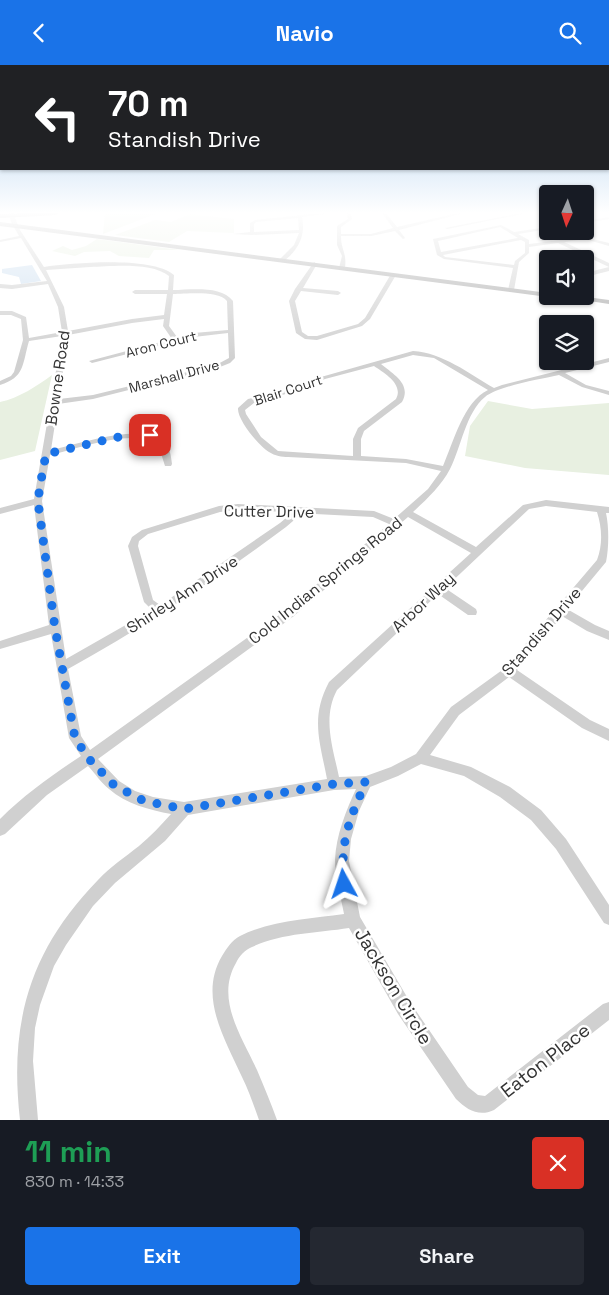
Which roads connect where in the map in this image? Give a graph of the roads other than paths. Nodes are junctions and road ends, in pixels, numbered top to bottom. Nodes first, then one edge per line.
1 (38, 262) edge
2 (300, 262) edge
3 (343, 262) edge
4 (476, 262) edge
5 (518, 262) edge
6 (314, 264) junction
7 (516, 267) junction
8 (342, 268) junction
9 (43, 269) junction
10 (609, 269) edge
11 (594, 273) edge
12 (393, 275) junction
13 (49, 282) junction
14 (0, 286) edge
15 (298, 289) junction
16 (511, 290) junction
17 (170, 291) junction
18 (134, 292) dead end
19 (338, 293) dead end
20 (539, 294) edge
21 (594, 301) edge
22 (609, 303) edge
23 (0, 313) edge
24 (168, 317) junction
25 (231, 331) junction
26 (66, 333) junction
27 (26, 339) junction
28 (176, 340) junction
29 (609, 360) edge
30 (92, 361) dead end
31 (375, 363) junction
32 (559, 372) junction
33 (0, 383) edge
34 (492, 390) junction
35 (609, 393) edge
36 (56, 401) junction
37 (46, 454) junction
38 (356, 458) junction
39 (168, 464) dead end
40 (446, 469) junction
41 (38, 501) junction
42 (293, 510) junction
43 (604, 510) edge
44 (0, 511) edge
45 (407, 513) junction
46 (395, 523) junction
47 (477, 552) junction
48 (438, 589) junction
49 (159, 610) junction
50 (561, 610) junction
51 (472, 612) dead end
52 (55, 628) junction
53 (609, 636) edge
54 (0, 645) edge
55 (62, 667) junction
56 (508, 671) junction
57 (609, 735) edge
58 (420, 758) junction
59 (89, 759) junction
60 (366, 782) junction
61 (334, 784) junction
62 (184, 809) junction
63 (0, 829) edge
64 (609, 918) edge
65 (353, 920) junction
66 (609, 1009) edge
67 (478, 1105) joint
68 (28, 1120) edge
69 (268, 1120) edge

1 - 9 street, Bowne Road
2 - 6 main road
3 - 8 street
4 - 7 street
5 - 7 street
6 - 8 main road
6 - 15 street
7 - 16 street
8 - 12 main road
9 - 13 street, Bowne Road
9 - 17 street
10 - 11 street
12 - 15 street
12 - 16 main road
13 - 14 street
13 - 26 street, Bowne Road
15 - 19 street
16 - 20 main road
17 - 18 street
17 - 24 street
17 - 25 street, Marshall Drive
21 - 22 main road
23 - 27 street
24 - 26 street
24 - 28 street
25 - 28 street, Aron Court
25 - 36 street, Marshall Drive
26 - 27 street
26 - 36 street, Bowne Road
27 - 33 street
28 - 30 street, Aron Court
29 - 32 street, Cold Indian Springs Road
31 - 34 street, Blair Court
31 - 38 street
31 - 38 street, Blair Court
32 - 34 street, Cold Indian Springs Road
32 - 35 street
34 - 40 street, Cold Indian Springs Road
36 - 37 street, Bowne Road
37 - 39 street
37 - 41 street, Bowne Road
38 - 40 street, Blair Court
40 - 45 street, Cold Indian Springs Road
41 - 44 street
41 - 52 street, Bowne Road
42 - 46 street, Cutter Drive
42 - 49 street, Shirley Ann Drive
42 - 49 street, Cutter Drive
43 - 47 street, Arbor Way
43 - 50 street, Standish Drive
45 - 46 street, Cold Indian Springs Road
45 - 47 street
46 - 59 street, Cold Indian Springs Road
47 - 48 street, Arbor Way
48 - 51 street
48 - 61 street, Arbor Way
49 - 55 street, Shirley Ann Drive
50 - 53 street
50 - 56 street, Standish Drive
52 - 54 street
52 - 55 street, Bowne Road
55 - 59 street, Bowne Road
56 - 57 street
56 - 58 street, Standish Drive
58 - 60 street
58 - 64 street
59 - 62 street
59 - 63 street, Cold Indian Springs Road
60 - 61 street
60 - 65 street, Jackson Circle
61 - 62 street
62 - 68 street
65 - 67 street, Jackson Circle
65 - 69 street
66 - 67 street, Eaton Place

